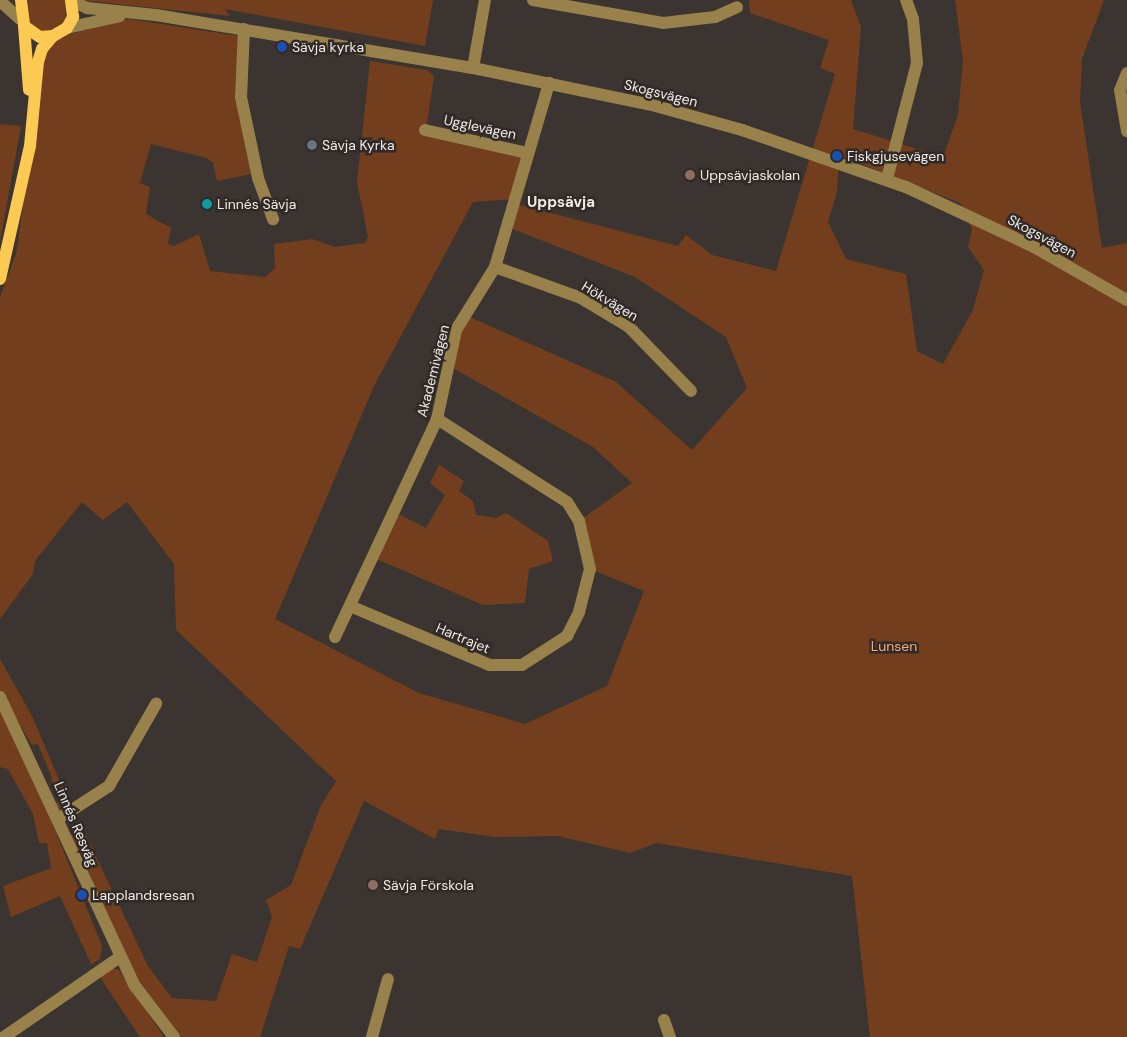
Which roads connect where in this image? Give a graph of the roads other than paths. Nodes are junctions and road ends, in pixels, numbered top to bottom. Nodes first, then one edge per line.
1 (21, 0) edge
2 (485, 0) edge
3 (533, 0) edge
4 (906, 0) edge
5 (71, 1) edge
6 (0, 2) edge
7 (737, 7) dead end
8 (156, 15) junction
9 (22, 22) junction
10 (67, 28) junction
11 (244, 29) junction
12 (54, 36) junction
13 (473, 68) junction
14 (1127, 73) edge
15 (549, 83) junction
16 (425, 130) dead end
17 (31, 131) junction
18 (1127, 131) edge
19 (528, 153) junction
20 (887, 179) junction
21 (273, 219) dead end
22 (494, 267) junction
23 (0, 279) edge
24 (1127, 300) edge
25 (691, 391) dead end
26 (437, 420) junction
27 (350, 606) junction
28 (335, 637) dead end
29 (0, 697) edge
30 (156, 704) dead end
31 (58, 819) junction
32 (120, 957) junction
33 (388, 979) dead end
34 (664, 1020) dead end
35 (4, 1037) edge
36 (174, 1037) edge
37 (372, 1037) edge
38 (670, 1037) edge

1 - 9 main road
2 - 13 street
3 - 7 street
4 - 20 street
5 - 8 street, Skogsvägen
5 - 10 main road
6 - 9 street
8 - 10 street, Skogsvägen
8 - 11 street, Skogsvägen
9 - 12 main road
9 - 17 main road
10 - 12 main road
11 - 13 street, Skogsvägen
11 - 21 street
12 - 17 main road
13 - 15 street, Skogsvägen
14 - 18 street
15 - 19 street, Akademivägen
15 - 20 street, Skogsvägen
16 - 19 street, Ugglevägen
17 - 23 main road
19 - 22 street, Akademivägen
20 - 24 street, Skogsvägen
22 - 25 street, Hökvägen
22 - 26 street, Akademivägen
26 - 27 street, Akademivägen
26 - 27 street, Hartrajet
27 - 28 street
29 - 31 street, Linnés Resväg
30 - 31 street
31 - 32 street, Linnés Resväg
32 - 35 street
32 - 36 street, Linnés Resväg
33 - 37 street
34 - 38 street

